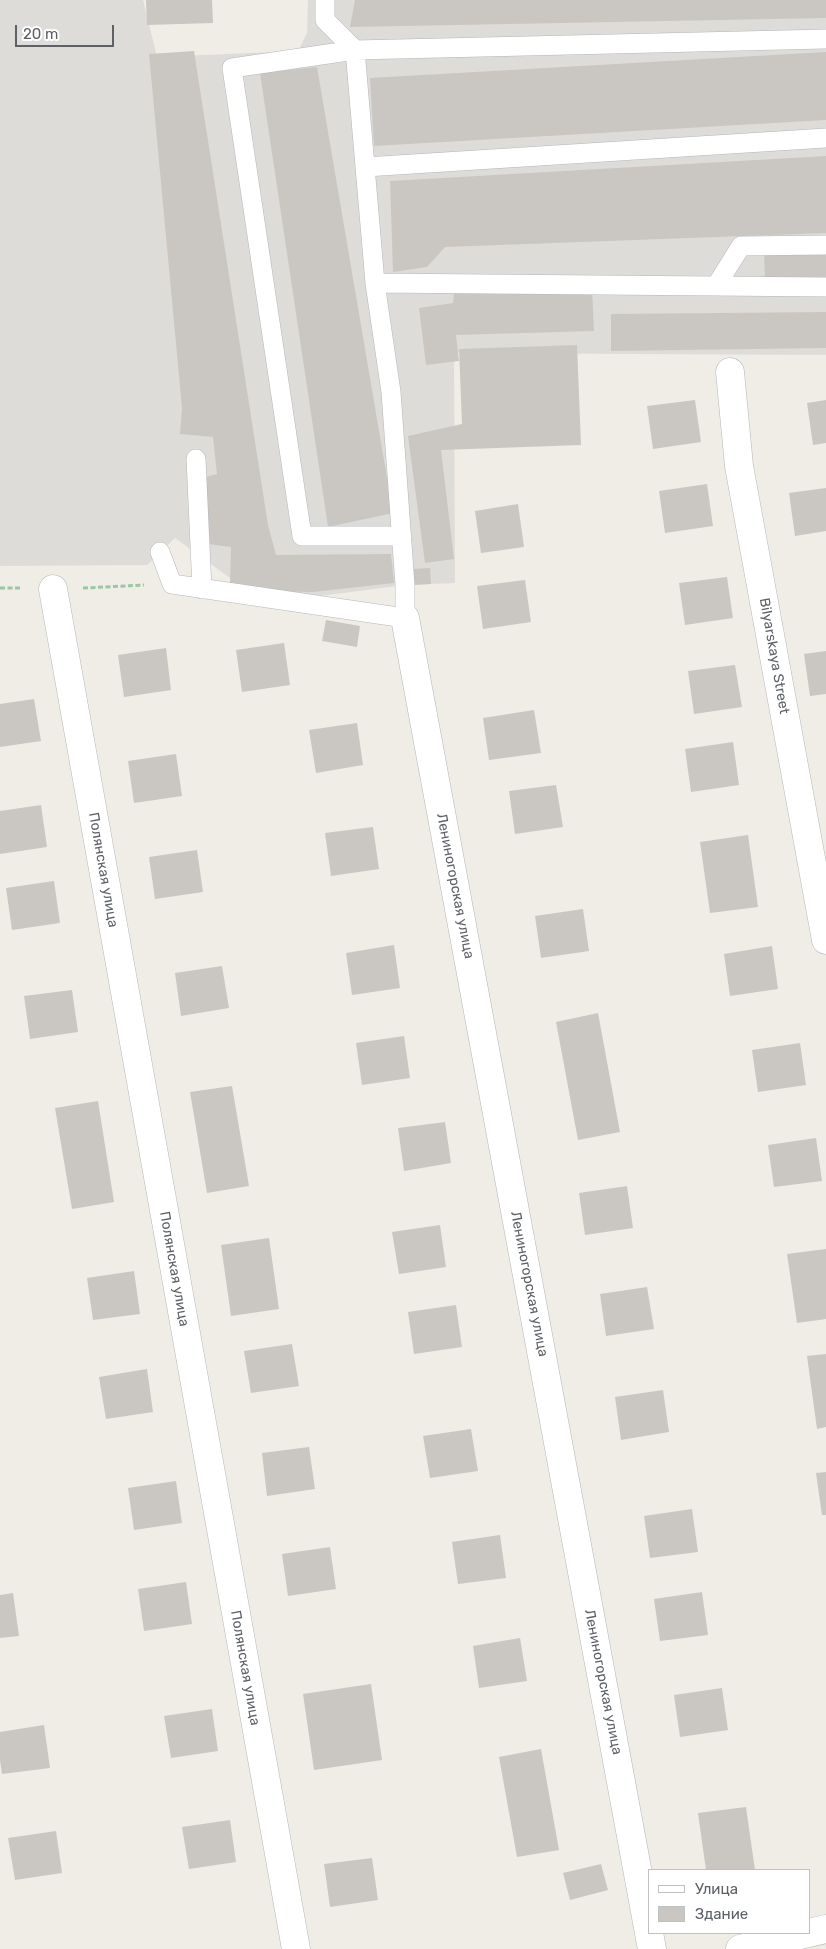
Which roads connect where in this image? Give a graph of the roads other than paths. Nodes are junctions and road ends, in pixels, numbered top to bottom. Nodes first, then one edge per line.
1 (325, 0) edge
2 (826, 39) edge
3 (355, 50) junction
4 (826, 138) edge
5 (365, 167) junction
6 (826, 245) edge
7 (375, 283) junction
8 (716, 286) junction
9 (826, 287) edge
10 (730, 372) dead end
11 (196, 459) dead end
12 (402, 536) junction
13 (160, 552) dead end
14 (53, 589) dead end
15 (202, 589) junction
16 (405, 618) junction
17 (826, 940) edge
18 (648, 1927) edge
19 (826, 1929) edge
20 (649, 1934) edge
21 (810, 1934) edge
22 (811, 1934) edge
23 (771, 1946) edge
24 (296, 1949) edge
25 (652, 1949) edge
26 (740, 1949) edge

1 - 3 lane
2 - 3 lane
3 - 5 lane
3 - 12 lane
4 - 5 lane
5 - 7 lane
6 - 8 lane
7 - 8 lane
7 - 12 lane
8 - 9 lane
10 - 17 street, Bilyarskaya Street
11 - 15 lane
12 - 16 lane
13 - 15 lane
14 - 24 street, Полянская улица
15 - 16 lane
16 - 18 street, Лениногорская улица
19 - 22 street
20 - 25 street, Лениногорская улица
21 - 23 street
23 - 26 street

